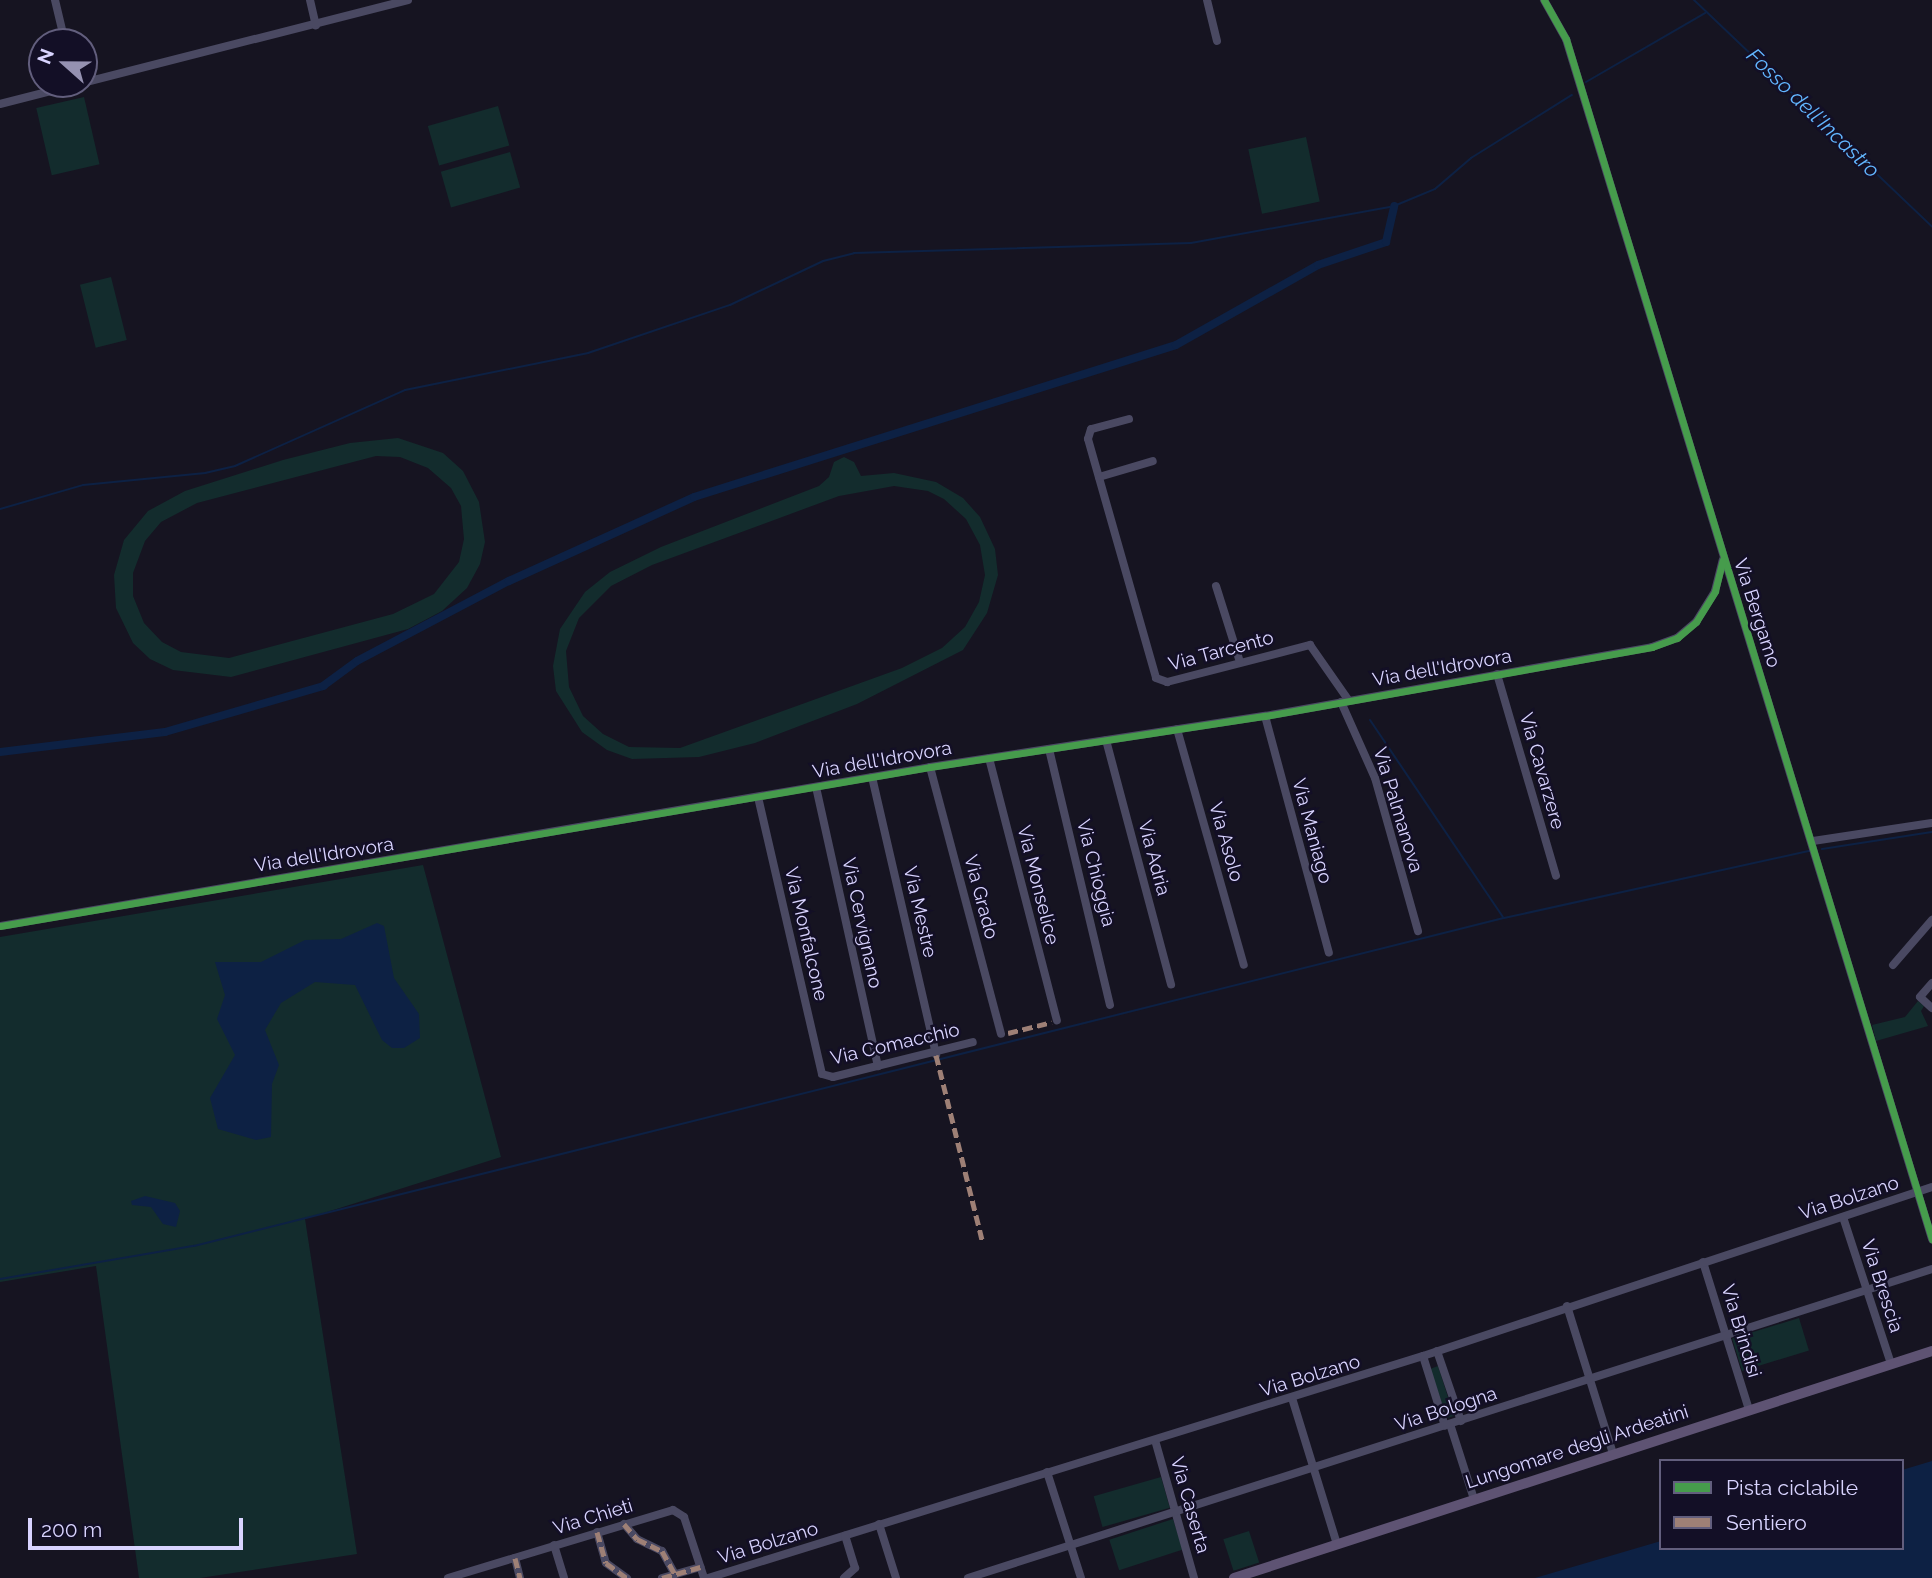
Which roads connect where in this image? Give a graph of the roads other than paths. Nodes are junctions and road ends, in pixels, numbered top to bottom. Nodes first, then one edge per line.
1 (55, 0) edge
2 (310, 0) edge
3 (408, 0) edge
4 (1207, 0) edge
5 (1544, 0) edge
6 (316, 24) junction
7 (62, 28) edge
8 (1217, 41) dead end
9 (98, 80) edge
10 (28, 97) edge
11 (0, 104) edge
12 (1129, 419) dead end
13 (1153, 461) dead end
14 (1098, 477) junction
15 (1724, 560) junction
16 (1216, 586) dead end
17 (1240, 662) junction
18 (1497, 674) junction
19 (1345, 701) junction
20 (1265, 716) junction
21 (1177, 729) junction
22 (1106, 740) junction
23 (1049, 749) junction
24 (989, 758) junction
25 (930, 767) junction
26 (872, 777) junction
27 (816, 787) junction
28 (758, 797) junction
29 (1932, 823) edge
30 (1813, 841) junction
31 (1556, 876) dead end
32 (1932, 920) edge
33 (0, 926) edge
34 (1418, 931) dead end
35 (1329, 953) dead end
36 (1244, 965) dead end
37 (1893, 965) dead end
38 (1932, 983) edge
39 (1171, 985) dead end
40 (1110, 1005) dead end
41 (1932, 1008) edge
42 (1057, 1020) dead end
43 (1001, 1034) dead end
44 (973, 1042) dead end
45 (936, 1053) junction
46 (878, 1066) junction
47 (825, 1076) joint
48 (1932, 1187) edge
49 (1918, 1192) junction
50 (1843, 1217) junction
51 (1932, 1239) edge
52 (1703, 1262) junction
53 (1932, 1269) edge
54 (1866, 1290) junction
55 (1567, 1306) junction
56 (1727, 1336) junction
57 (1932, 1351) edge
58 (1437, 1352) junction
59 (1423, 1356) junction
60 (1891, 1364) junction
61 (1590, 1380) junction
62 (1292, 1398) junction
63 (1749, 1410) junction
64 (1461, 1421) junction
65 (1447, 1425) junction
66 (1155, 1440) junction
67 (1613, 1454) junction
68 (1313, 1468) junction
69 (1047, 1472) junction
70 (1474, 1499) junction
71 (1176, 1514) junction
72 (624, 1524) junction
73 (879, 1524) junction
74 (597, 1532) junction
75 (845, 1535) junction
76 (1337, 1544) junction
77 (554, 1545) junction
78 (1071, 1547) junction
79 (515, 1558) junction
80 (700, 1567) junction
81 (675, 1574) junction
82 (448, 1578) edge
83 (520, 1578) edge
84 (564, 1578) edge
85 (627, 1578) edge
86 (662, 1578) edge
87 (706, 1578) edge
88 (844, 1578) edge
89 (895, 1578) edge
90 (968, 1578) edge
91 (1081, 1578) edge
92 (1194, 1578) edge
93 (1234, 1578) edge

1 - 7 street
2 - 6 street
3 - 6 street
4 - 8 street
5 - 15 street, Via Bergamo
6 - 9 street
10 - 11 street
12 - 14 street, Via Tarcento
13 - 14 street
14 - 17 street, Via Tarcento
15 - 18 street, Via dell'Idrovora
15 - 30 street, Via Bergamo
16 - 17 street
17 - 19 street, Via Tarcento
18 - 19 street, Via dell'Idrovora
18 - 31 street, Via Cavarzere
19 - 20 street, Via dell'Idrovora
19 - 34 street, Via Palmanova
20 - 21 street, Via dell'Idrovora
20 - 35 street, Via Maniago
21 - 22 street, Via dell'Idrovora
21 - 36 street, Via Asolo
22 - 23 street, Via dell'Idrovora
22 - 39 street, Via Adria
23 - 24 street, Via dell'Idrovora
23 - 40 street, Via Chioggia
24 - 25 street, Via dell'Idrovora
24 - 42 street, Via Monselice
25 - 26 street, Via dell'Idrovora
25 - 43 street, Via Grado
26 - 27 street, Via dell'Idrovora
26 - 45 street, Via Mestre
27 - 28 street, Via dell'Idrovora
27 - 46 street, Via Cervignano
28 - 33 street, Via dell'Idrovora
28 - 47 street, Via Monfalcone
29 - 30 street
30 - 49 street, Via Bergamo
32 - 37 street
38 - 41 street
44 - 45 street, Via Comacchio
45 - 46 street, Via Comacchio
46 - 47 street, Via Comacchio
48 - 49 street, Via Bolzano
49 - 50 street, Via Bolzano
49 - 51 street, Via Bergamo
50 - 52 street, Via Bolzano
50 - 54 street, Via Brescia
52 - 55 street, Via Bolzano
52 - 56 street, Via Brindisi
53 - 54 street, Via Bologna
54 - 56 street, Via Bologna
54 - 60 street, Via Brescia
55 - 58 street, Via Bolzano
55 - 61 street
56 - 61 street, Via Bologna
56 - 63 street, Via Brindisi
57 - 60 main road, Lungomare degli Ardeatini
58 - 59 street, Via Bolzano
58 - 64 street
59 - 62 street, Via Bolzano
59 - 65 street
60 - 63 main road, Lungomare degli Ardeatini
61 - 64 street, Via Bologna
61 - 67 street
62 - 66 street, Via Bolzano
62 - 68 street
63 - 67 main road, Lungomare degli Ardeatini
64 - 65 street, Via Bologna
65 - 68 street, Via Bologna
65 - 70 street
66 - 69 street, Via Bolzano
66 - 71 street, Via Caserta
67 - 70 main road, Lungomare degli Ardeatini
68 - 71 street, Via Bologna
68 - 76 street
69 - 73 street, Via Bolzano
69 - 78 street
70 - 76 main road, Lungomare degli Ardeatini
71 - 78 street, Via Bologna
71 - 92 street, Via Caserta
72 - 74 street, Via Chieti
72 - 80 street, Via Chieti
72 - 81 street
73 - 75 street, Via Bolzano
73 - 89 street
74 - 77 street, Via Chieti
74 - 85 street
75 - 87 street, Via Bolzano
75 - 88 street
76 - 93 main road, Lungomare degli Ardeatini
77 - 79 street, Via Chieti
77 - 84 street
78 - 90 street, Via Bologna
78 - 91 street
79 - 82 street, Via Chieti
79 - 83 street
80 - 81 street
80 - 87 street, Via Chieti
81 - 86 street

